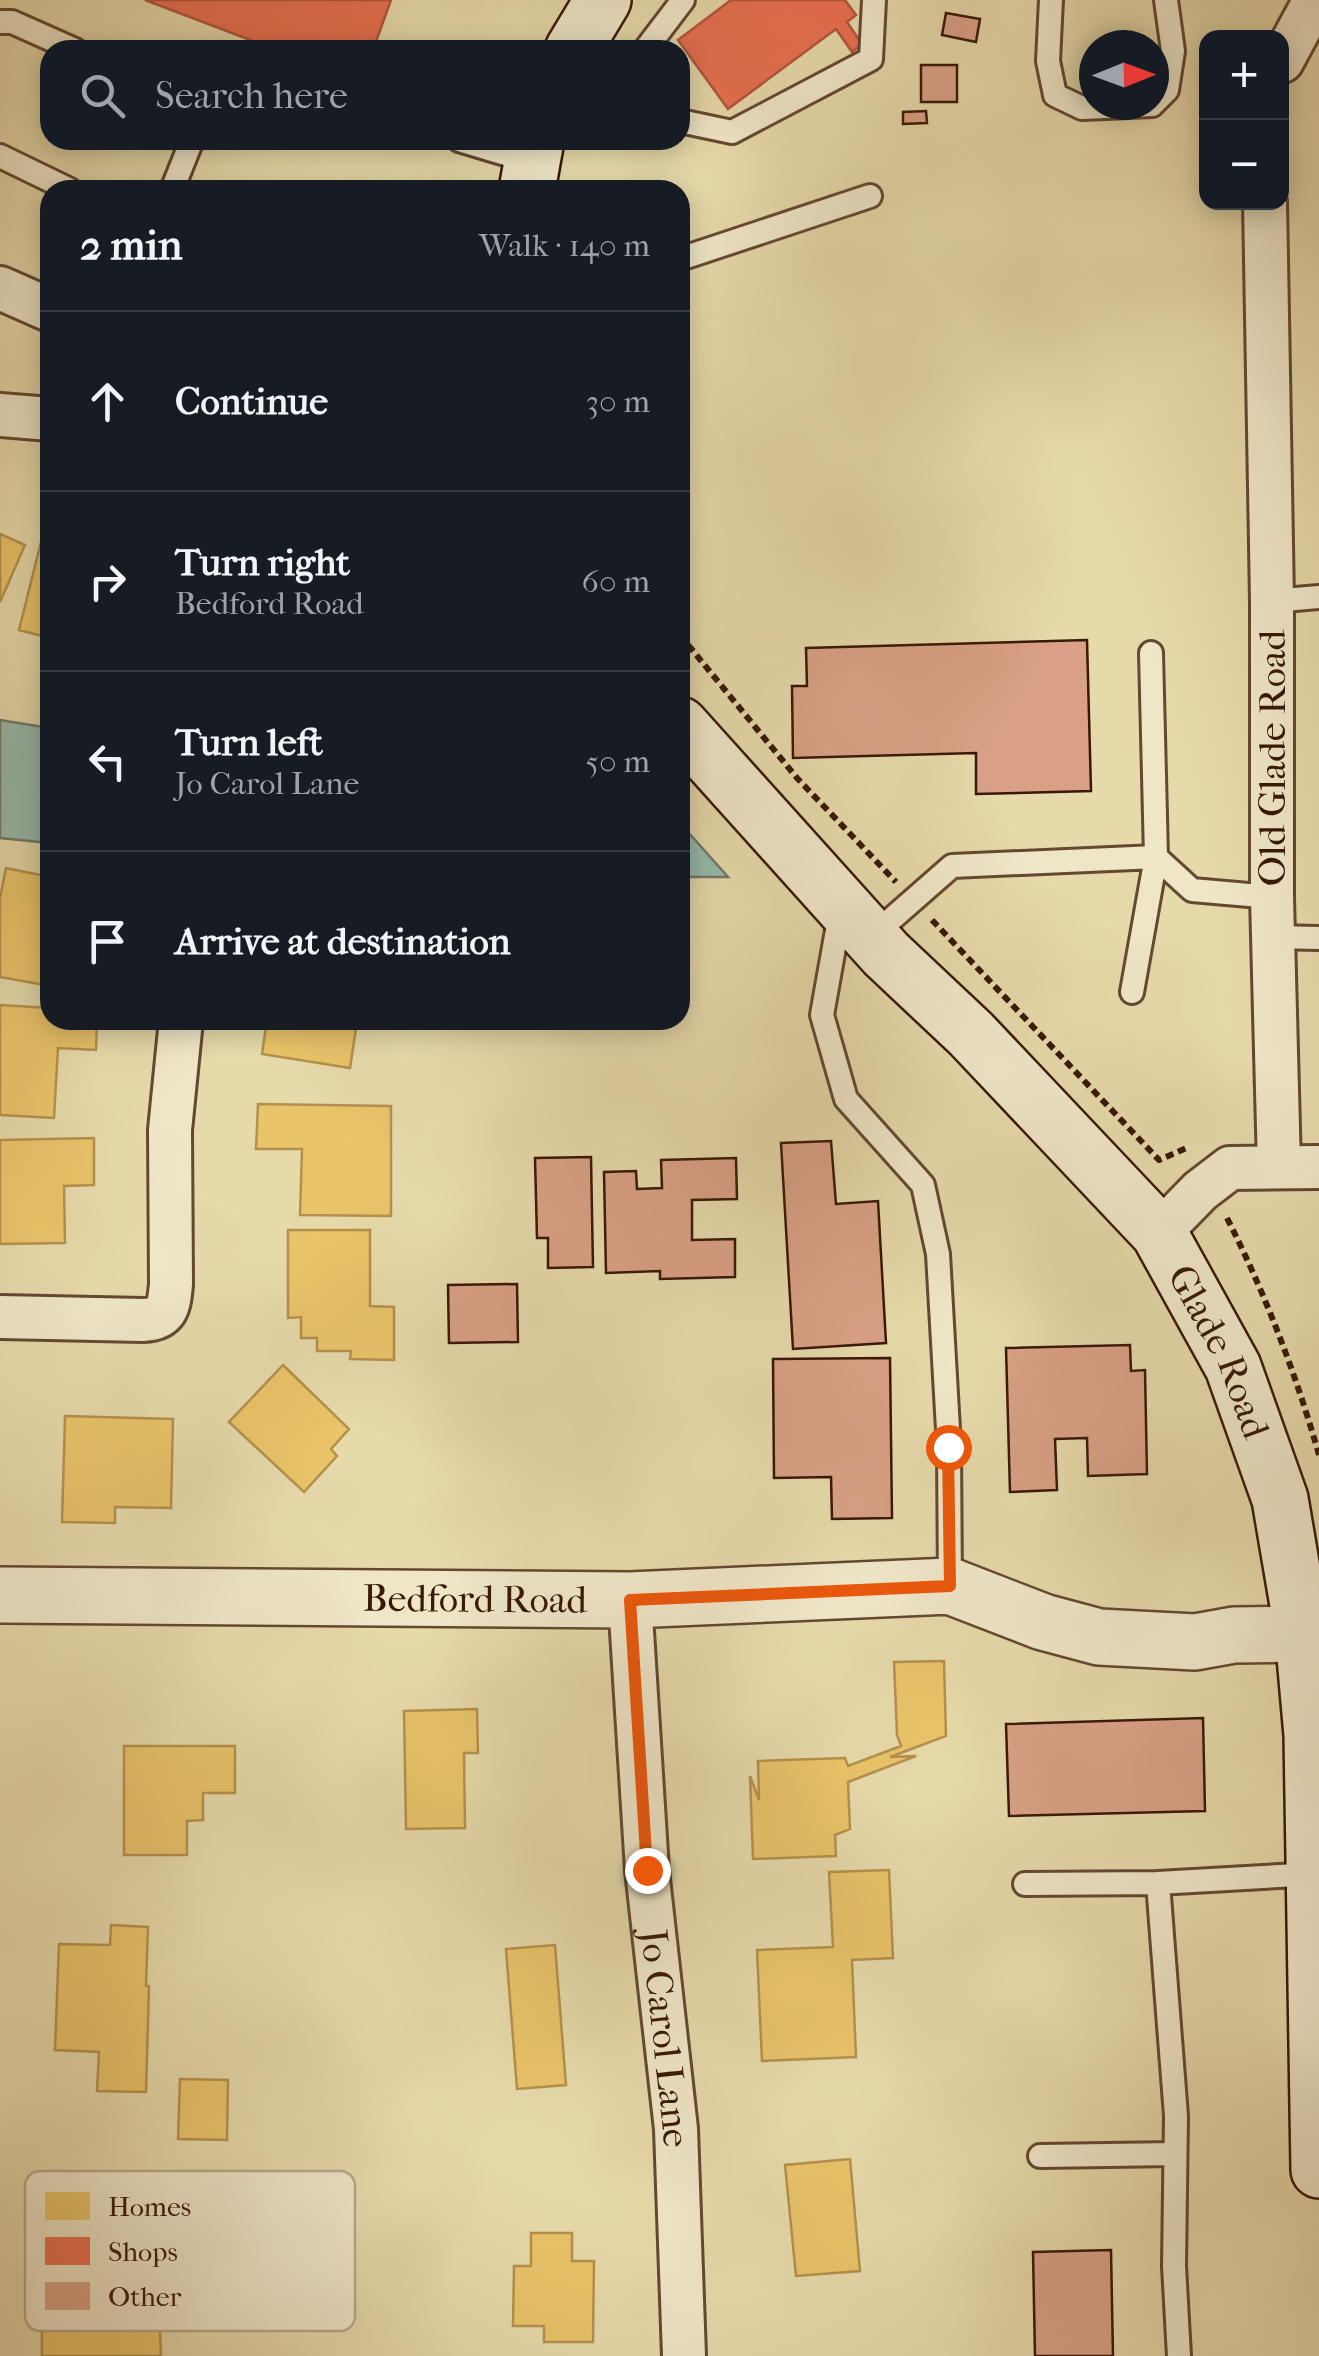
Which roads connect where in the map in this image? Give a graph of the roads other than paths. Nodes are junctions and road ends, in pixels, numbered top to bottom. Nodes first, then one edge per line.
1 (603, 0) edge
2 (683, 0) edge
3 (874, 0) edge
4 (1051, 0) edge
5 (1166, 0) edge
6 (1315, 0) edge
7 (0, 22) edge
8 (52, 40) edge
9 (579, 40) edge
10 (653, 40) edge
11 (1289, 47) edge
12 (1169, 82) edge
13 (1079, 107) edge
14 (690, 123) edge
15 (188, 150) edge
16 (489, 150) edge
17 (0, 156) edge
18 (532, 164) edge
19 (49, 180) edge
20 (176, 180) edge
21 (870, 196) dead end
22 (1265, 210) edge
23 (690, 256) edge
24 (0, 288) edge
25 (40, 306) edge
26 (0, 416) edge
27 (40, 418) edge
28 (1319, 597) edge
29 (1272, 600) junction
30 (1151, 653) dead end
31 (690, 736) edge
32 (1156, 858) junction
33 (1272, 917) junction
34 (856, 921) junction
35 (1319, 938) edge
36 (1132, 992) dead end
37 (179, 1030) edge
38 (1299, 1167) edge
39 (1159, 1233) junction
40 (0, 1317) edge
41 (950, 1586) junction
42 (0, 1595) edge
43 (630, 1600) junction
44 (1311, 1633) edge
45 (1315, 1874) junction
46 (1158, 1883) junction
47 (1024, 1884) dead end
48 (1176, 2154) junction
49 (1040, 2156) dead end
50 (1319, 2170) edge
51 (684, 2356) edge
52 (1178, 2356) edge

1 - 9 main road
2 - 10 lane
3 - 14 lane
4 - 13 lane
5 - 12 lane
6 - 11 street
7 - 8 lane
15 - 20 lane
16 - 18 lane
17 - 19 lane
21 - 23 lane
22 - 29 street, Old Glade Road
24 - 25 street
26 - 27 street
28 - 29 lane
29 - 33 street, Old Glade Road
30 - 32 lane
31 - 34 main road, Glade Road
32 - 33 lane
32 - 34 lane
32 - 36 lane
33 - 35 lane
33 - 38 street, Old Glade Road
34 - 39 main road, Glade Road
34 - 41 lane
37 - 40 street
38 - 39 street, Old Glade Road
39 - 44 main road, Glade Road
41 - 43 main road, Bedford Road
41 - 44 main road, Bedford Road
42 - 43 main road, Bedford Road
43 - 51 street, Jo Carol Lane
44 - 45 main road, Glade Road
45 - 46 lane
45 - 50 main road, Glade Road
46 - 47 lane
46 - 48 lane
48 - 49 lane
48 - 52 lane

